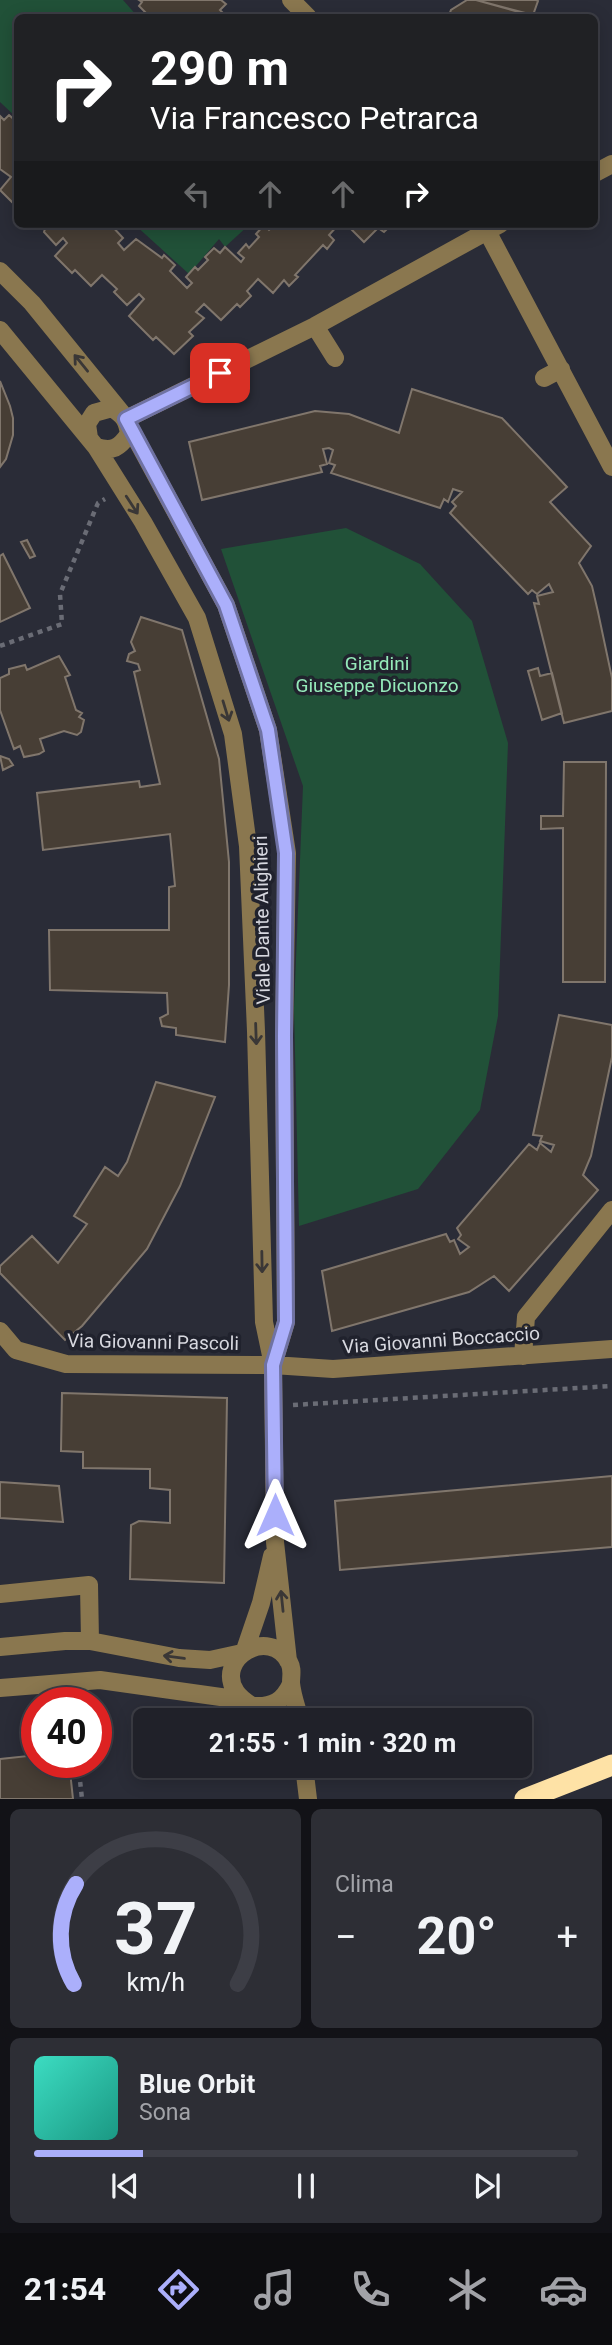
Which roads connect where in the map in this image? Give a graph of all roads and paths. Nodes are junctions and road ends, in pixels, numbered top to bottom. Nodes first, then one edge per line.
1 (291, 0) edge
2 (305, 14) edge
3 (494, 228) edge
4 (0, 271) edge
5 (315, 326) junction
6 (0, 330) edge
7 (335, 358) dead end
8 (561, 369) junction
9 (544, 379) dead end
10 (126, 419) junction
11 (93, 442) junction
12 (612, 467) edge
13 (121, 487) junction
14 (0, 646) edge
15 (612, 1210) edge
16 (0, 1331) edge
17 (612, 1349) edge
18 (523, 1356) junction
19 (273, 1365) junction
20 (612, 1385) edge
21 (275, 1406) junction
22 (275, 1542) junction
23 (0, 1594) edge
24 (90, 1641) junction
25 (0, 1647) edge
26 (243, 1652) junction
27 (288, 1661) junction
28 (291, 1684) junction
29 (0, 1688) edge
30 (248, 1703) junction
31 (256, 1708) edge
32 (297, 1708) edge
33 (612, 1766) edge
34 (80, 1778) edge
35 (305, 1778) edge
36 (82, 1799) edge
37 (308, 1799) edge
38 (525, 1799) edge

1 - 2 street
3 - 5 street
3 - 8 street
10 -> 4 street, Viale Dante Alighieri
5 - 7 street
5 - 10 street
6 - 11 street, Viale Dante Alighieri
8 - 9 street
8 - 12 street
10 - 11 street
10 - 11 street
10 - 19 street, Viale Dante Alighieri
11 - 13 street, Viale Dante Alighieri
13 - 14 path
13 -> 19 street, Viale Dante Alighieri
15 - 18 street
16 - 19 street, Via Giovanni Pascoli
17 - 18 street, Via Giovanni Boccaccio
18 - 19 street, Via Giovanni Boccaccio
19 - 21 street, Viale Dante Alighieri
20 - 21 path
21 - 22 street, Viale Dante Alighieri
22 - 26 street, Viale Dante Alighieri
27 -> 22 street, Viale Dante Alighieri
23 - 24 street
24 - 25 street
26 -> 24 street
26 - 27 street
26 - 30 street
27 - 28 street
28 - 30 street
28 - 32 street
29 - 30 street
30 - 31 street
33 - 38 highway
34 - 36 path
35 - 37 street

